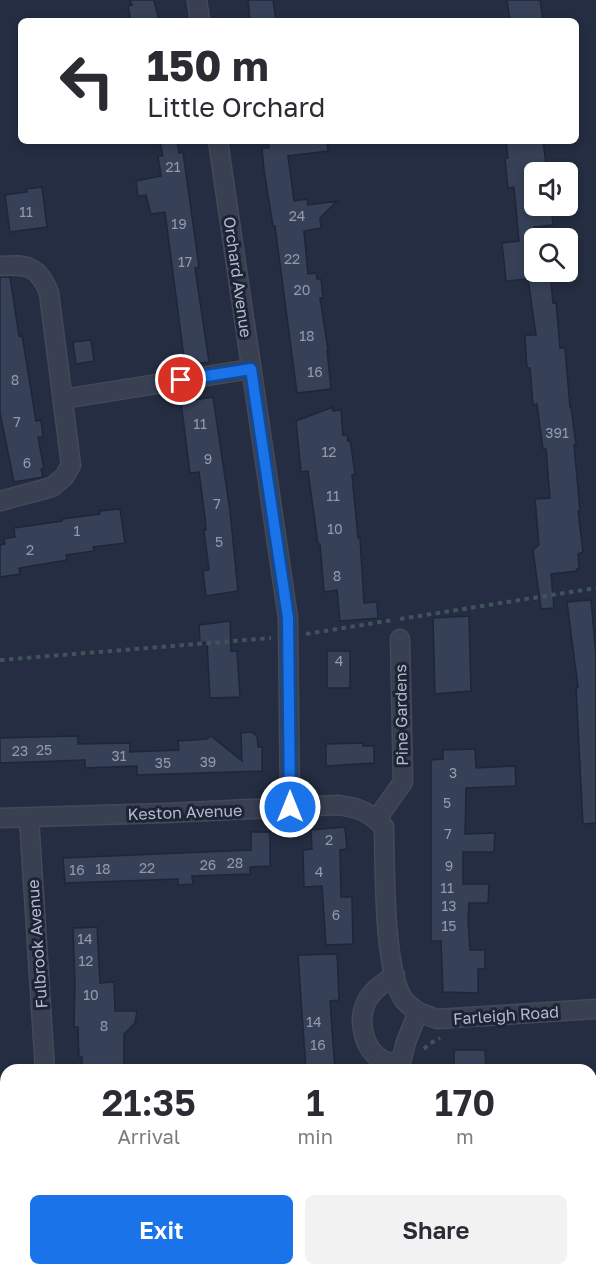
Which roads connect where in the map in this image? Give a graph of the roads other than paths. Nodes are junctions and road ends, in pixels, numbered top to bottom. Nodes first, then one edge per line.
1 (197, 0) edge
2 (200, 18) edge
3 (218, 144) edge
4 (0, 266) edge
5 (251, 369) junction
6 (63, 399) junction
7 (0, 501) edge
8 (400, 639) dead end
9 (290, 807) junction
10 (373, 816) junction
11 (0, 818) edge
12 (29, 818) junction
13 (394, 975) junction
14 (596, 1009) edge
15 (417, 1012) junction
16 (45, 1064) edge
17 (392, 1064) edge
18 (400, 1064) edge

1 - 2 street
3 - 5 street, Orchard Avenue
4 - 6 street
5 - 6 street
5 - 9 street, Orchard Avenue
6 - 7 street
8 - 10 street, Pine Gardens
9 - 10 street, Keston Avenue
9 - 12 street, Keston Avenue
10 - 13 street
11 - 12 street, Keston Avenue
12 - 16 street, Fulbrook Avenue
13 - 15 street
13 - 17 street
14 - 15 street, Farleigh Road
15 - 18 street

